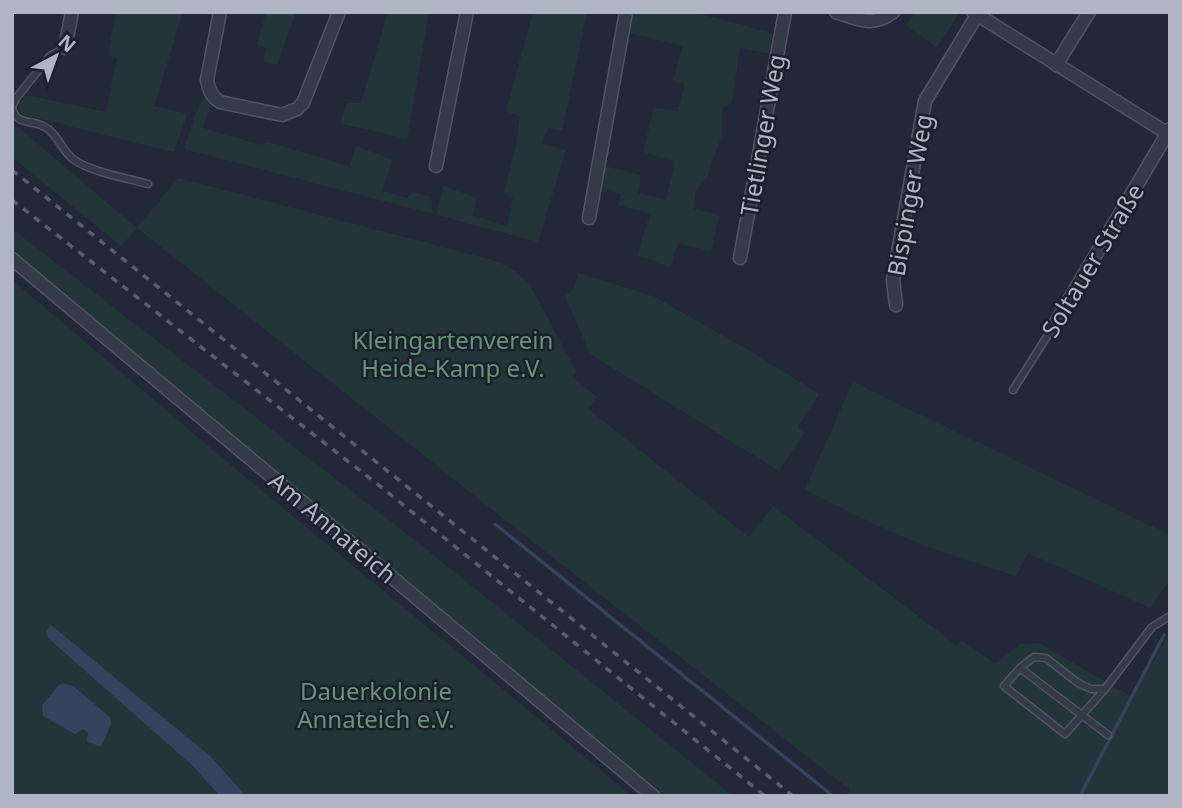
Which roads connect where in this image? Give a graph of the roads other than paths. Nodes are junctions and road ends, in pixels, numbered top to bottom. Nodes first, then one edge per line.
1 (72, 12) edge
2 (220, 12) edge
3 (339, 12) edge
4 (467, 12) edge
5 (626, 12) edge
6 (785, 12) edge
7 (836, 12) edge
8 (893, 12) edge
9 (1089, 12) edge
10 (975, 14) edge
11 (65, 48) joint
12 (1056, 65) junction
13 (12, 107) edge
14 (1169, 132) edge
15 (436, 166) dead end
16 (148, 184) dead end
17 (589, 218) dead end
18 (12, 258) edge
19 (740, 258) dead end
20 (896, 305) dead end
21 (1053, 327) joint
22 (1013, 390) dead end
23 (1170, 616) edge
24 (1020, 667) junction
25 (1105, 689) junction
26 (1081, 716) junction
27 (1108, 735) dead end
28 (653, 796) edge

1 - 11 street
2 - 3 street
4 - 15 street
5 - 17 street
6 - 19 street, Tietlinger Weg
7 - 8 street
9 - 12 street
10 - 12 street
10 - 20 street, Bispinger Weg
11 - 13 lane
12 - 14 street
13 - 16 lane
14 - 21 street, Soltauer Straße
18 - 28 street, Am Annateich
21 - 22 lane, Soltauer Straße
23 - 25 lane
24 - 25 lane
24 - 26 lane
24 - 26 lane
25 - 26 lane
26 - 27 lane

